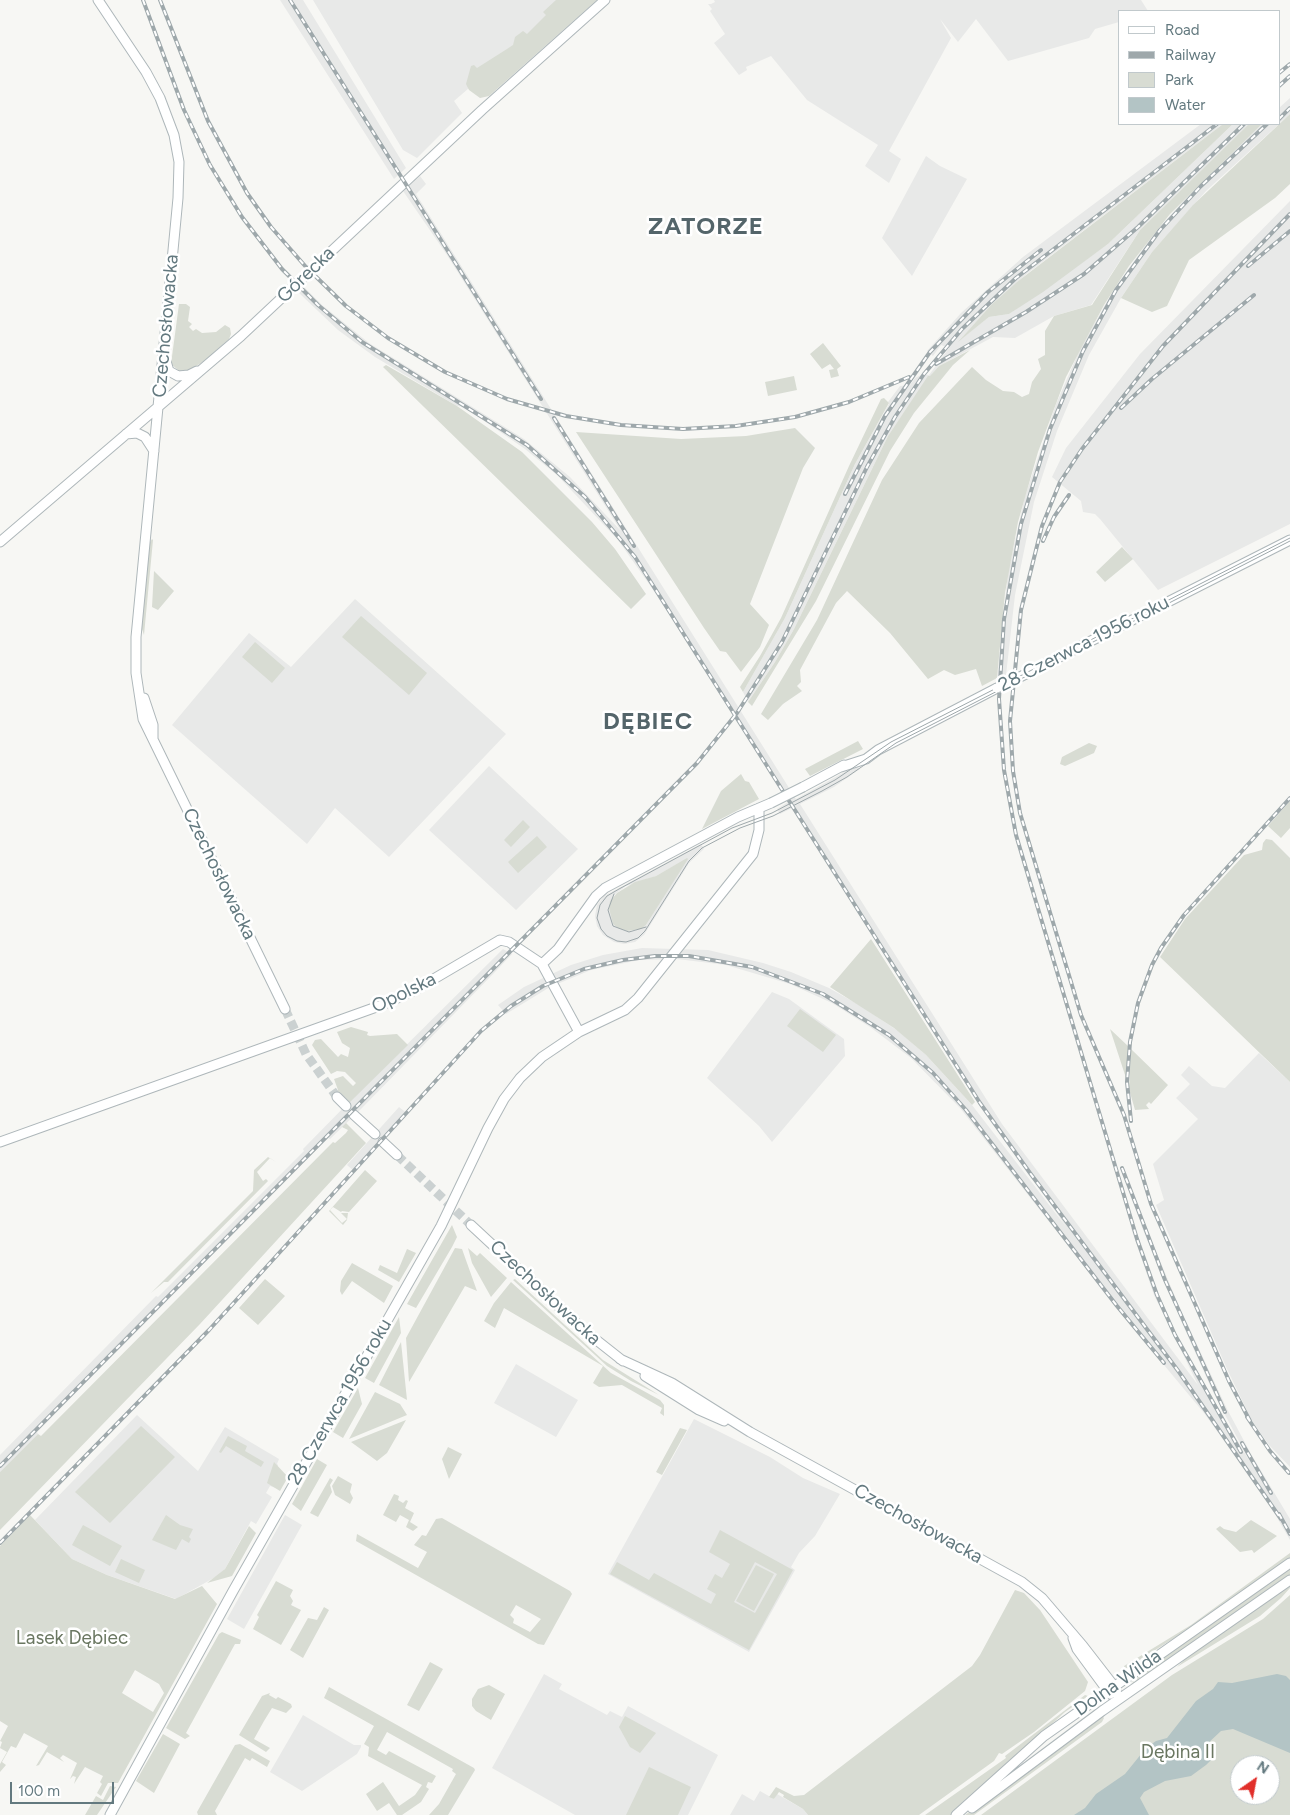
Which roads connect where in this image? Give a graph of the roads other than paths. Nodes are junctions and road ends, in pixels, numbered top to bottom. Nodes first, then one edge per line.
1 (98, 0) edge
2 (605, 0) edge
3 (163, 348) junction
4 (208, 365) junction
5 (158, 408) junction
6 (126, 434) junction
7 (154, 453) junction
8 (1290, 540) edge
9 (0, 542) edge
10 (759, 808) junction
11 (542, 964) junction
12 (285, 1009) tunnel mouth
13 (579, 1032) junction
14 (337, 1097) tunnel mouth
15 (346, 1106) dead end
16 (354, 1115) dead end
17 (375, 1134) dead end
18 (0, 1142) edge
19 (383, 1142) dead end
20 (397, 1155) tunnel mouth
21 (471, 1225) tunnel mouth
22 (1290, 1563) edge
23 (1290, 1580) edge
24 (1110, 1688) junction
25 (1119, 1699) junction
26 (122, 1791) junction
27 (104, 1815) edge
28 (110, 1815) edge
29 (956, 1815) edge
30 (962, 1815) edge

1 - 3 street, Czechosłowacka
2 - 4 street, Górecka
3 - 4 street
3 - 5 street, Czechosłowacka
4 - 5 street, Górecka
5 - 6 street, Górecka
5 - 7 street, Czechosłowacka
6 - 7 street
6 - 9 street, Górecka
7 - 12 street, Czechosłowacka
8 - 10 street, 28 Czerwca 1956 roku, bridge
10 - 11 street
10 - 13 street, 28 Czerwca 1956 roku
11 - 13 street
11 - 18 street, Opolska
13 - 26 street, 28 Czerwca 1956 roku
14 - 15 street
16 - 17 street
19 - 20 street
21 - 24 street, Czechosłowacka
22 - 24 street, Dolna Wilda
23 - 25 street, Dolna Wilda
24 - 25 street, Czechosłowacka
24 - 29 street, Dolna Wilda
25 - 30 street, Dolna Wilda
26 - 27 street, 28 Czerwca 1956 roku
26 - 28 street, 28 Czerwca 1956 roku

